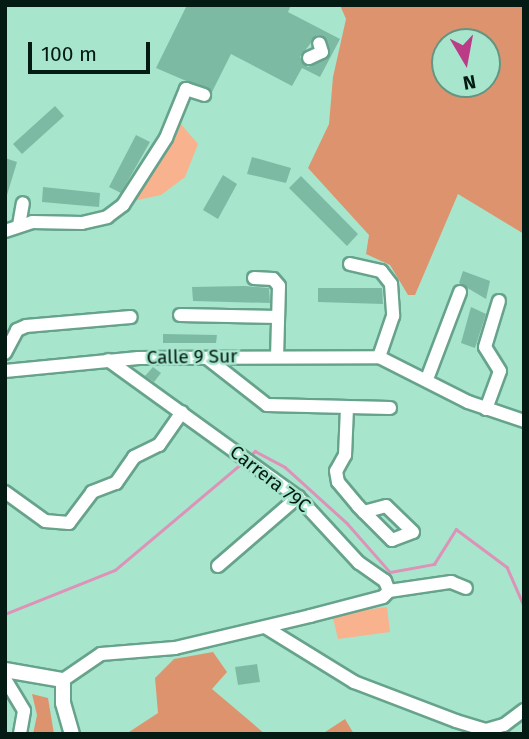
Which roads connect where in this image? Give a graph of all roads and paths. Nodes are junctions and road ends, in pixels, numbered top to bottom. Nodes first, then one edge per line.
1 (319, 43) dead end
2 (309, 58) dead end
3 (204, 96) dead end
4 (23, 203) dead end
5 (19, 225) junction
6 (5, 230) edge
7 (350, 264) dead end
8 (254, 278) dead end
9 (460, 292) dead end
10 (499, 301) dead end
11 (180, 315) dead end
12 (131, 317) dead end
13 (278, 317) junction
14 (5, 353) edge
15 (277, 356) junction
16 (379, 357) junction
17 (138, 358) junction
18 (207, 358) junction
19 (108, 360) junction
20 (5, 371) edge
21 (135, 377) junction
22 (427, 379) junction
23 (347, 408) junction
24 (390, 408) dead end
25 (485, 409) junction
26 (182, 412) junction
27 (518, 420) edge
28 (524, 430) edge
29 (5, 492) edge
30 (298, 497) junction
31 (364, 512) dead end
32 (218, 566) dead end
33 (466, 588) dead end
34 (389, 592) junction
35 (265, 627) junction
36 (5, 670) edge
37 (5, 679) edge
38 (63, 680) junction
39 (524, 710) edge
40 (487, 732) edge
41 (20, 734) edge
42 (72, 734) edge

1 - 2 street
3 - 5 street
4 - 5 street
5 - 6 street
7 - 16 street
8 - 13 street
9 - 22 street
10 - 25 street
11 - 13 street
12 - 14 street
13 - 15 street
15 - 16 street, Calle 9 Sur
15 - 18 street, Calle 9 Sur
16 - 22 street, Calle 9 Sur
17 - 18 street, Calle 9 Sur
17 - 19 street, Calle 9 Sur
17 - 21 street
18 - 23 street
19 - 20 street, Calle 9 Sur
19 - 21 street, Carrera 79C
21 - 26 street, Carrera 79C
22 - 25 street, Calle 9 Sur
23 - 24 street
23 - 31 street
25 - 27 street, Calle 9 Sur
26 - 29 street
26 - 30 street, Carrera 79C
27 - 28 street, Calle 9 Sur
30 - 32 street
30 - 34 street, Carrera 79C
33 - 34 street
34 - 35 street
35 - 38 street
35 - 40 street
36 - 38 main road
37 - 41 street
38 - 42 main road
39 - 40 street

